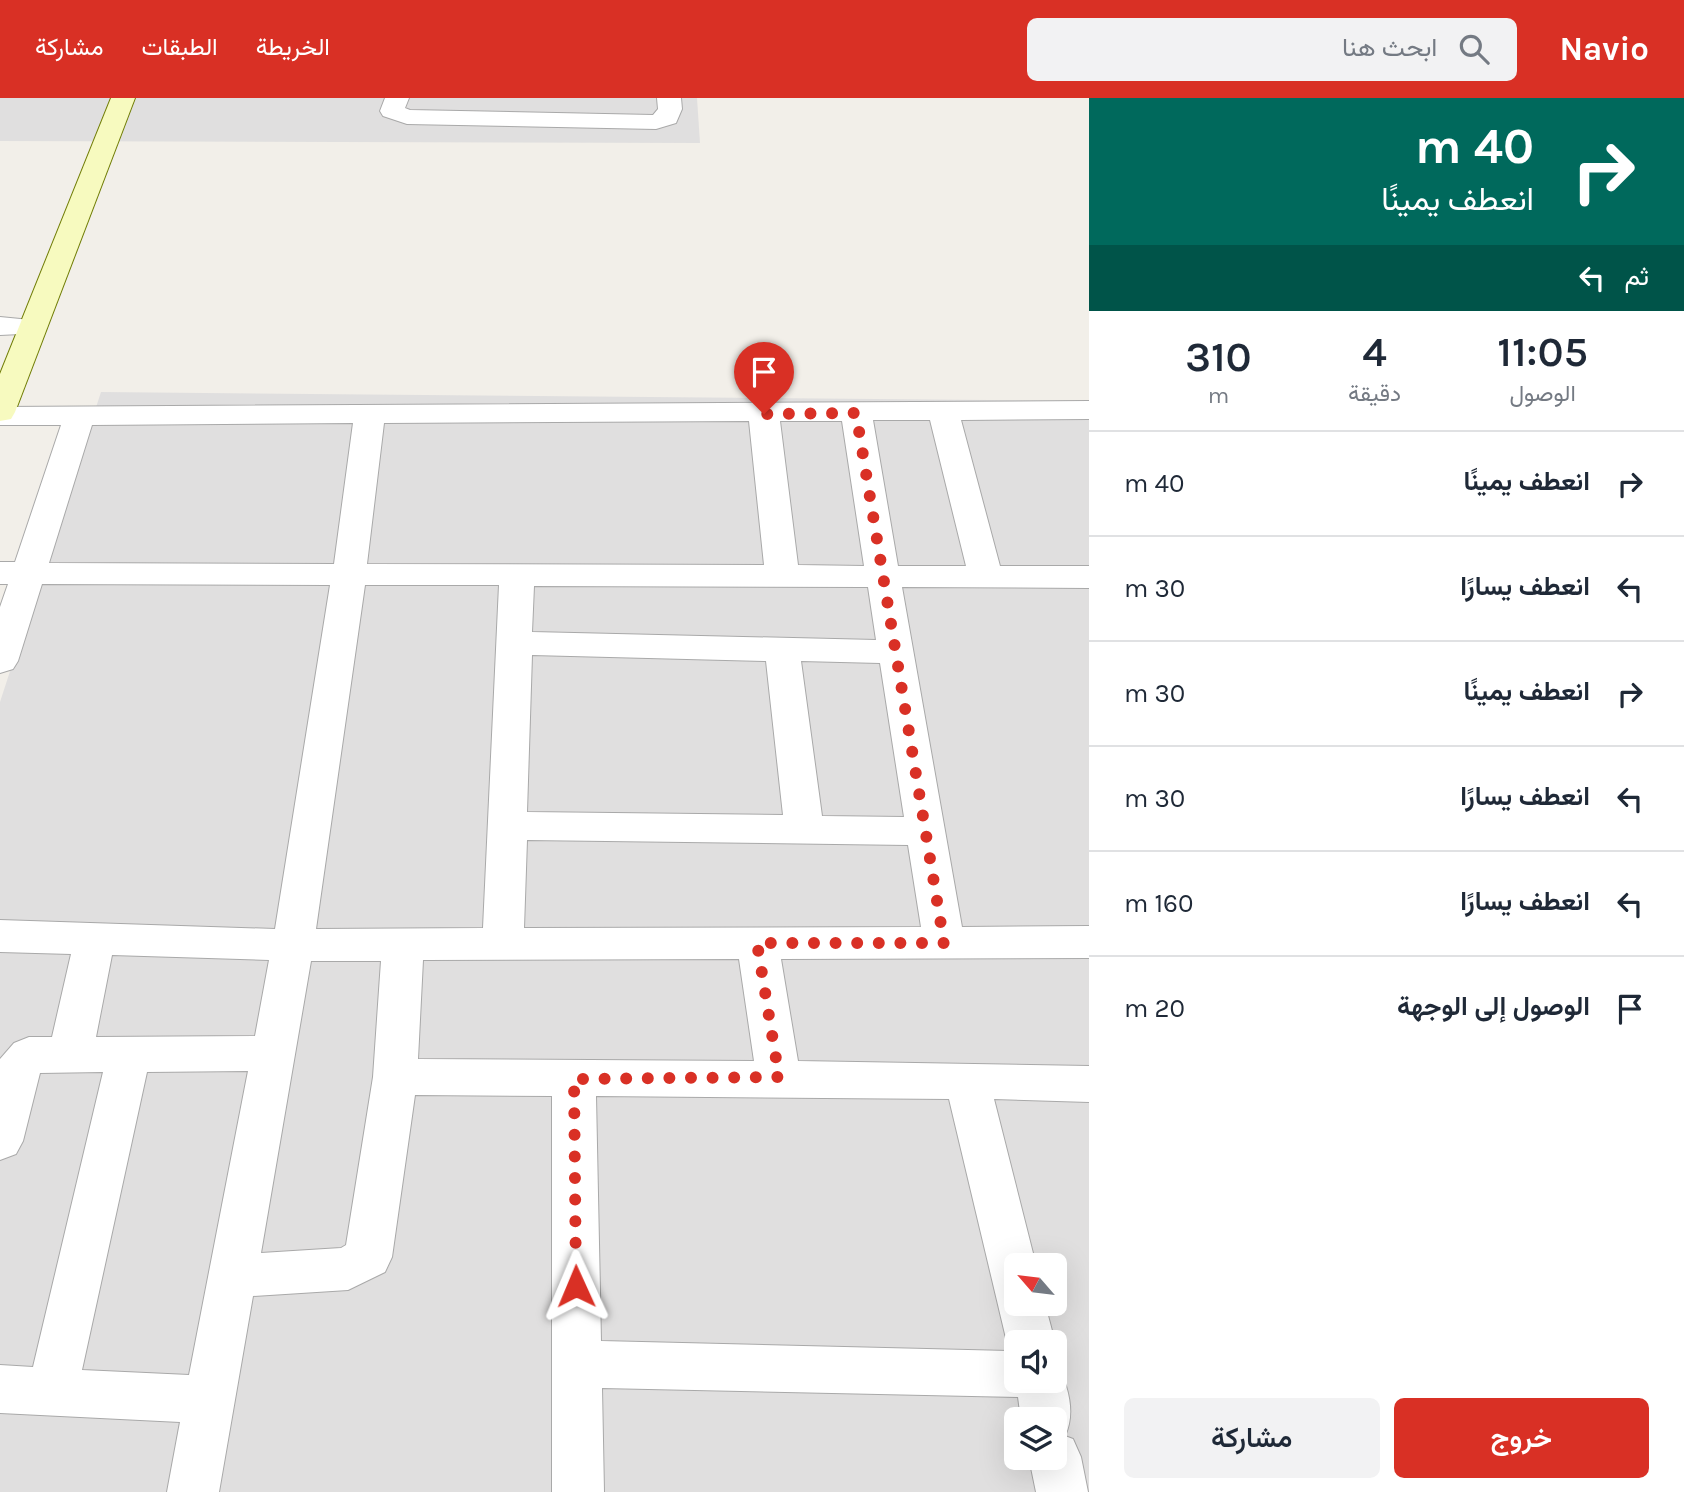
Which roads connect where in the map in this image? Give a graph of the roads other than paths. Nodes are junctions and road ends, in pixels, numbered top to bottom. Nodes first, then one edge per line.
1 (123, 98) edge
2 (397, 98) edge
3 (669, 98) edge
4 (533, 108) edge
5 (0, 326) edge
6 (31, 327) junction
7 (1089, 410) edge
8 (856, 413) junction
9 (944, 413) junction
10 (0, 414) edge
11 (764, 414) junction
12 (370, 415) junction
13 (79, 416) junction
14 (14, 573) edge
15 (349, 575) junction
16 (517, 575) junction
17 (782, 576) junction
18 (881, 577) junction
19 (986, 577) junction
20 (1089, 577) edge
21 (515, 643) junction
22 (782, 649) junction
23 (894, 652) junction
24 (0, 661) edge
25 (508, 825) junction
26 (804, 830) junction
27 (925, 831) junction
28 (0, 936) edge
29 (95, 939) junction
30 (1089, 942) edge
31 (757, 943) junction
32 (944, 943) junction
33 (403, 944) junction
34 (503, 944) junction
35 (293, 945) junction
36 (129, 1054) junction
37 (273, 1054) junction
38 (69, 1055) junction
39 (395, 1077) junction
40 (779, 1077) junction
41 (574, 1079) junction
42 (967, 1080) junction
43 (1089, 1084) edge
44 (3, 1115) edge
45 (1009, 1253) edge
46 (233, 1276) junction
47 (577, 1364) junction
48 (1004, 1374) edge
49 (0, 1389) edge
50 (52, 1392) junction
51 (207, 1400) junction
52 (1058, 1470) edge
53 (193, 1492) edge
54 (578, 1492) edge
55 (1062, 1492) edge

1 - 6 main road
2 - 4 street
3 - 4 street
5 - 6 street
6 - 10 main road
7 - 9 street
8 - 9 street
8 - 11 street
8 - 18 street
9 - 19 street
10 - 13 street
11 - 12 street
11 - 17 street
12 - 13 street
12 - 15 street
13 - 14 street
14 - 15 street
14 - 24 street
15 - 16 street
15 - 35 street
16 - 17 street
16 - 21 street
17 - 18 street
18 - 19 street
18 - 23 street
19 - 20 street
21 - 22 street
21 - 25 street
22 - 23 street
22 - 26 street
23 - 27 street
25 - 26 street
25 - 34 street
26 - 27 street
27 - 32 street
28 - 29 street
29 - 35 street
29 - 38 street
30 - 32 street
31 - 32 street
31 - 34 street
31 - 40 street
33 - 34 street
33 - 35 street
33 - 39 street
35 - 37 street
36 - 37 street
36 - 38 street
36 - 50 street
37 - 46 street
38 - 44 street
39 - 41 street
39 - 46 street
40 - 41 street
40 - 42 street
41 - 47 street
42 - 43 street
42 - 45 street
46 - 51 street
47 - 48 street
47 - 54 street
49 - 50 street
50 - 51 street
51 - 53 street
52 - 55 street

